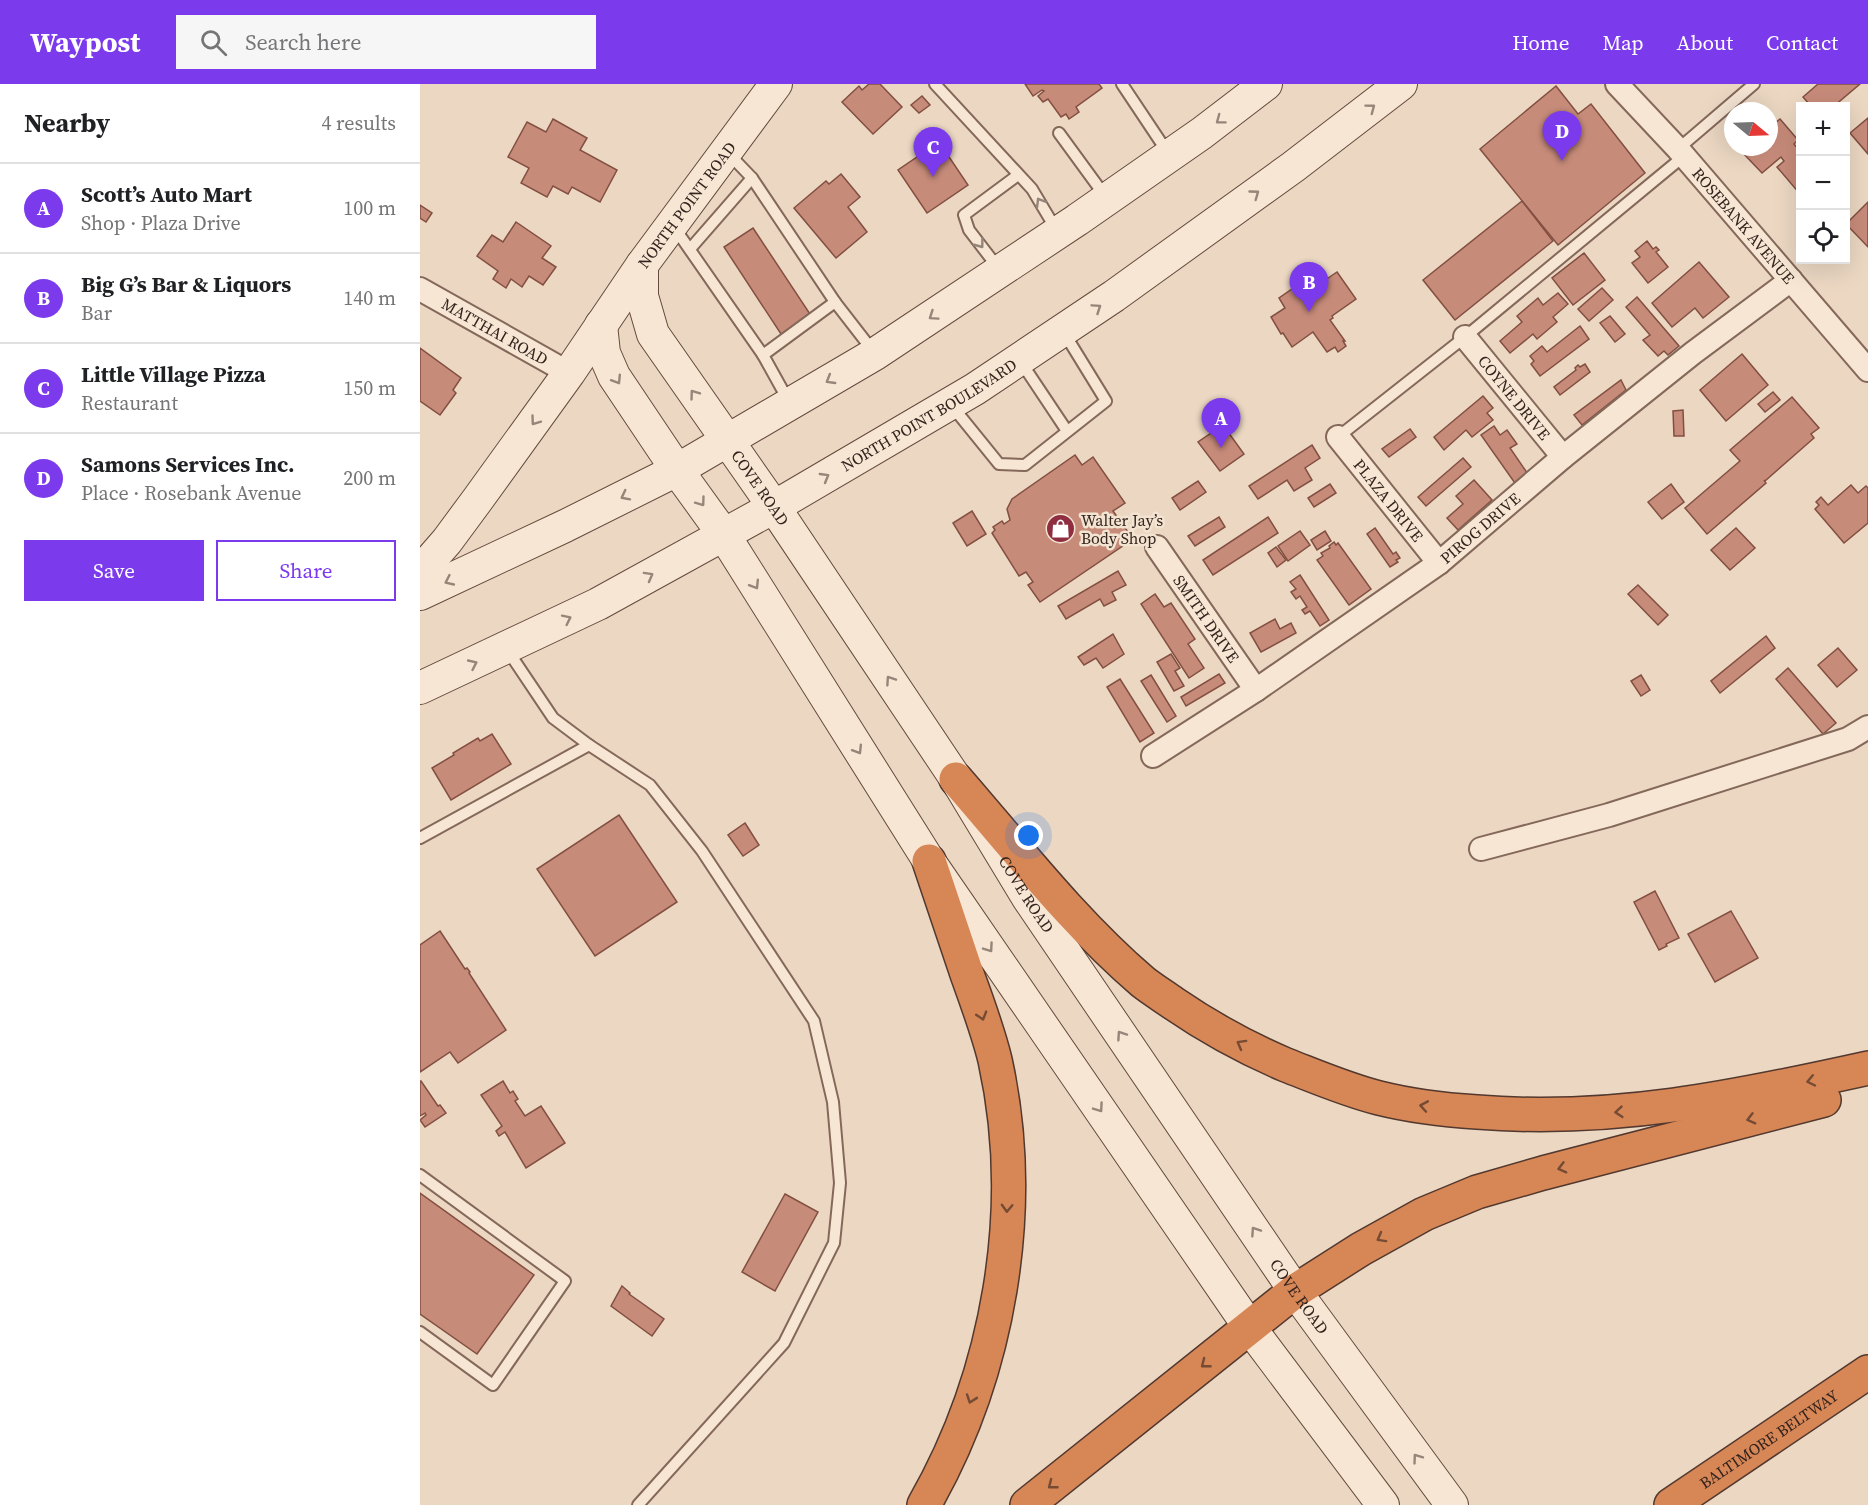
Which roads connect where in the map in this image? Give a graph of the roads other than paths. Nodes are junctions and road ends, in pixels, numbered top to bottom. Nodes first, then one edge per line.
1 (776, 84) edge
2 (935, 84) edge
3 (1122, 84) edge
4 (1266, 84) edge
5 (1401, 84) edge
6 (1617, 84) edge
7 (1754, 84) edge
8 (1059, 133) dead end
9 (726, 151) junction
10 (1681, 152) junction
11 (1170, 155) junction
12 (1018, 175) junction
13 (752, 178) junction
14 (1107, 199) junction
15 (672, 223) junction
16 (1058, 232) junction
17 (690, 249) junction
18 (642, 265) junction
19 (1000, 271) junction
20 (1791, 280) junction
21 (420, 289) edge
22 (834, 302) junction
23 (600, 325) junction
24 (1063, 331) junction
25 (1464, 338) junction
26 (875, 354) junction
27 (763, 355) junction
28 (1019, 360) junction
29 (1868, 370) edge
30 (569, 373) junction
31 (950, 403) junction
32 (790, 404) junction
33 (1067, 431) junction
34 (1338, 437) joint
35 (729, 441) junction
36 (1563, 457) junction
37 (677, 470) junction
38 (774, 507) junction
39 (724, 535) junction
40 (1157, 547) dead end
41 (1439, 563) junction
42 (420, 573) edge
43 (420, 594) edge
44 (506, 648) junction
45 (420, 688) edge
46 (1256, 690) junction
47 (1868, 727) edge
48 (589, 746) junction
49 (1153, 756) dead end
50 (956, 779) junction
51 (420, 838) edge
52 (1481, 849) dead end
53 (929, 861) junction
54 (1868, 1068) edge
55 (1868, 1086) edge
56 (420, 1175) edge
57 (1295, 1291) junction
58 (1251, 1328) junction
59 (420, 1332) edge
60 (1868, 1372) edge
61 (638, 1505) edge
62 (924, 1505) edge
63 (1027, 1505) edge
64 (1383, 1505) edge
65 (1452, 1505) edge
66 (1671, 1505) edge

1 - 9 main road, NORTH POINT ROAD
2 - 12 lane
3 - 11 lane
4 -> 11 main road
24 -> 5 main road, NORTH POINT BOULEVARD
6 - 10 street, ROSEBANK AVENUE
7 - 10 lane
8 - 14 lane
9 - 13 lane
9 - 15 main road, NORTH POINT ROAD
10 - 20 street, ROSEBANK AVENUE
10 - 25 lane
11 - 14 main road
16 -> 12 lane
12 -> 19 lane
13 - 17 lane
13 - 22 lane
14 - 16 main road
15 - 17 lane
15 - 18 main road, NORTH POINT ROAD
16 - 19 main road
17 - 27 lane
18 - 23 main road, NORTH POINT ROAD
35 -> 18 main road, COVE ROAD
19 -> 26 main road
20 - 29 street, ROSEBANK AVENUE
20 - 36 street, PIROG DRIVE
21 - 30 street, MATTHAI ROAD
22 - 26 lane
22 - 27 lane
23 - 30 main road, NORTH POINT ROAD
23 -> 37 main road
24 - 28 main road, NORTH POINT BOULEVARD
24 - 33 lane
25 - 34 lane
25 - 36 street, COYNE DRIVE
26 -> 32 main road
27 - 32 lane
28 - 31 main road, NORTH POINT BOULEVARD
28 - 33 lane
30 -> 42 main road, NORTH POINT ROAD
31 - 33 lane
38 -> 31 main road, NORTH POINT BOULEVARD
32 - 35 main road
34 - 41 street, PLAZA DRIVE
35 - 37 main road
35 - 38 main road, COVE ROAD
36 - 41 street, PIROG DRIVE
37 -> 39 main road
37 -> 43 main road
38 - 39 main road, NORTH POINT BOULEVARD
50 -> 38 main road, COVE ROAD
44 -> 39 main road, NORTH POINT BOULEVARD
39 -> 53 main road
40 - 46 street, SMITH DRIVE
41 - 46 street, PIROG DRIVE
45 -> 44 main road, NORTH POINT BOULEVARD
44 - 48 lane
46 - 49 street, PIROG DRIVE
47 - 52 street
48 - 51 lane
48 - 61 lane
54 -> 50 highway
57 -> 50 main road, COVE ROAD
53 -> 58 main road
53 -> 62 highway
55 -> 57 highway
56 - 59 lane
57 - 58 highway
65 -> 57 main road, COVE ROAD
58 -> 63 highway
58 - 64 main road
60 - 66 highway, BALTIMORE BELTWAY

